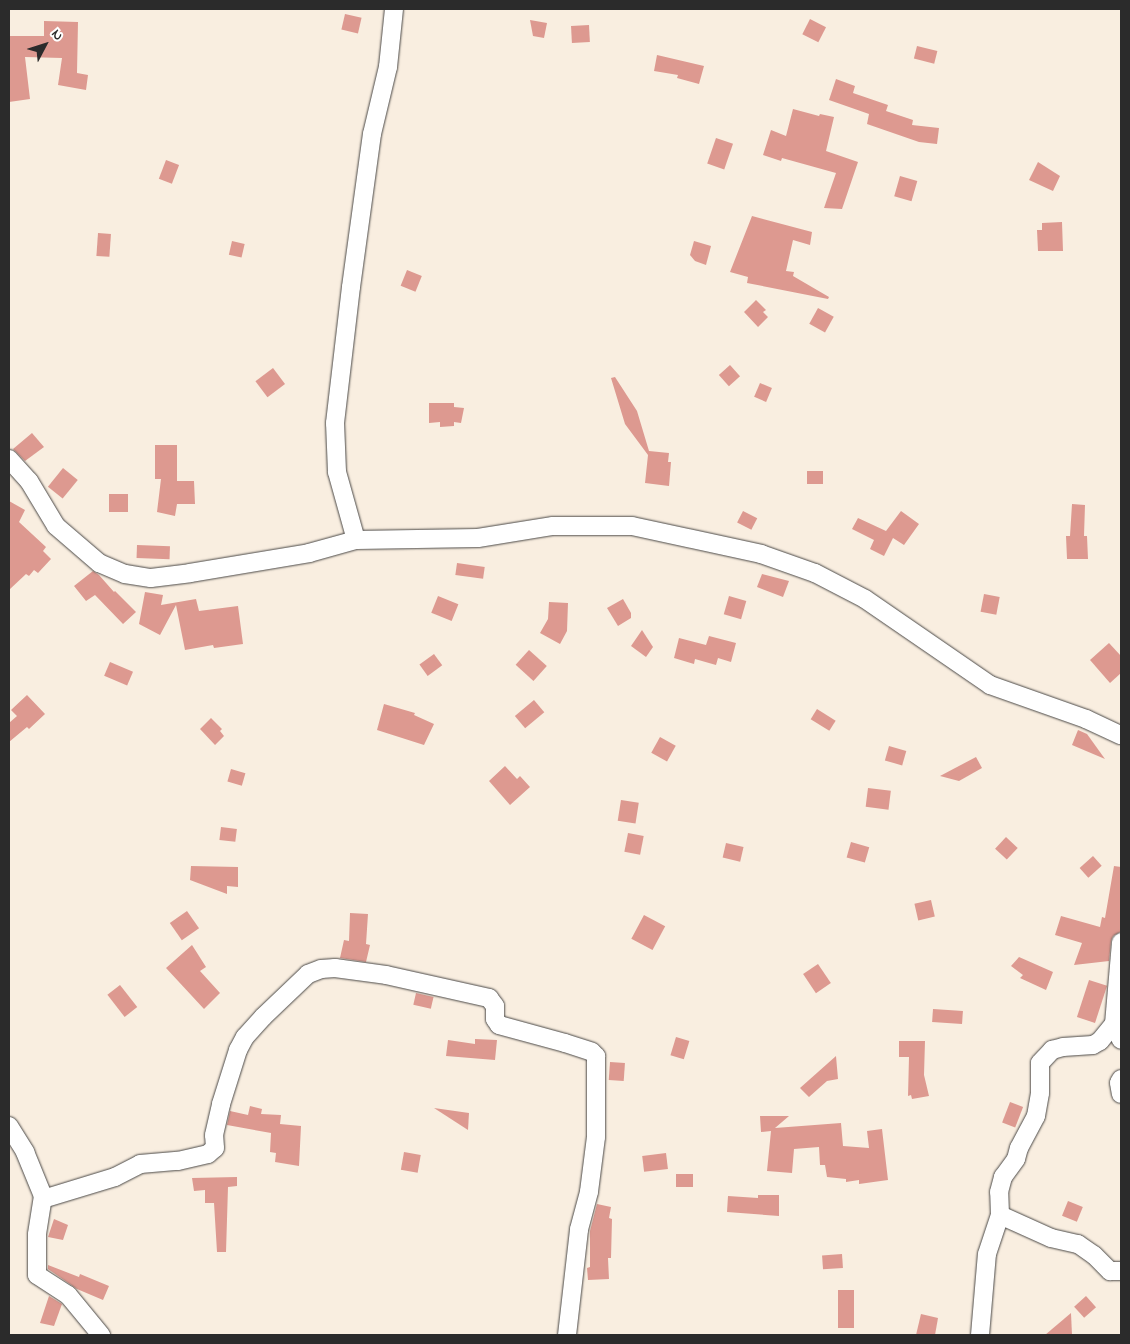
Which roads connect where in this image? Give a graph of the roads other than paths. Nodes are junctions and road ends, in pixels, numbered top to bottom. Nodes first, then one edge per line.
1 (394, 9) edge
2 (9, 459) edge
3 (356, 540) junction
4 (1121, 735) edge
5 (1121, 942) edge
6 (1114, 1024) junction
7 (1121, 1040) edge
8 (1121, 1079) edge
9 (1121, 1094) edge
10 (9, 1126) edge
11 (43, 1199) junction
12 (1000, 1215) junction
13 (1121, 1271) edge
14 (100, 1335) edge
15 (567, 1335) edge
16 (980, 1335) edge

1 - 3 street
2 - 3 street
3 - 4 street
5 - 6 street
6 - 7 street
6 - 12 street
8 - 9 street
10 - 11 street
11 - 14 street
11 - 15 street
12 - 13 street
12 - 16 street

